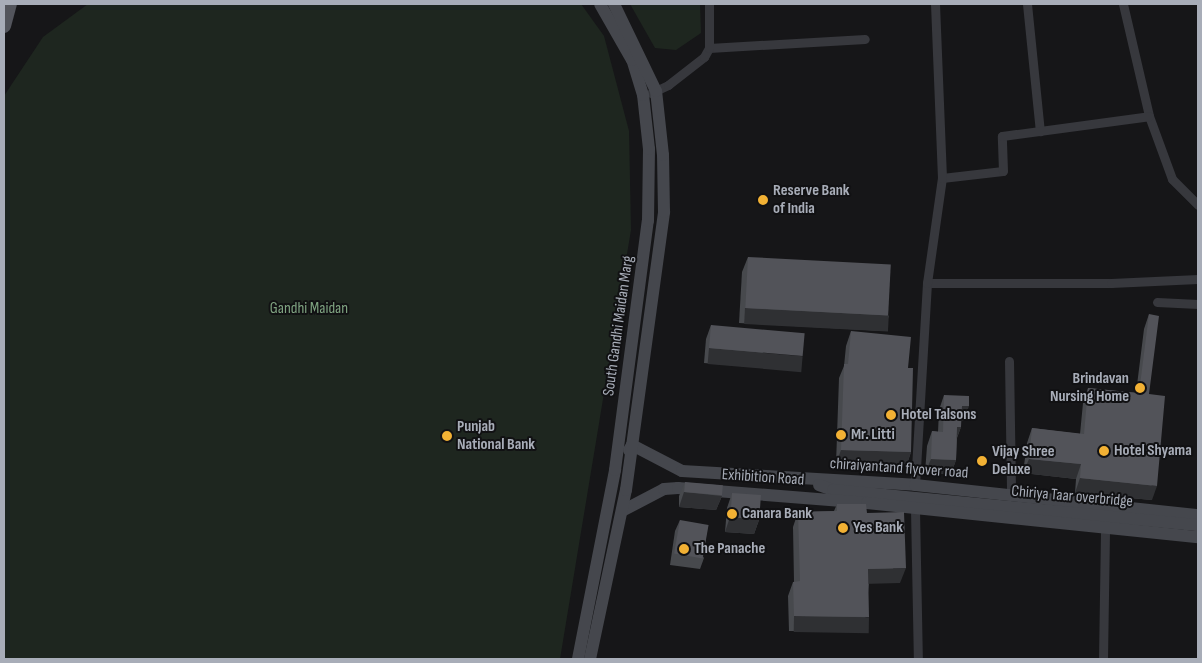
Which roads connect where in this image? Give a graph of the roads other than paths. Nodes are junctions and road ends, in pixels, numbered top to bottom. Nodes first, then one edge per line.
1 (600, 4) edge
2 (614, 4) edge
3 (709, 4) edge
4 (935, 4) edge
5 (1027, 4) edge
6 (1123, 4) edge
7 (12, 5) edge
8 (4, 26) edge
9 (865, 39) dead end
10 (709, 48) junction
11 (656, 91) junction
12 (643, 95) junction
13 (1149, 116) junction
14 (1040, 131) junction
15 (942, 178) junction
16 (1198, 205) edge
17 (1198, 279) edge
18 (926, 283) junction
19 (1157, 302) dead end
20 (1198, 304) edge
21 (1009, 361) dead end
22 (632, 446) junction
23 (614, 470) junction
24 (813, 479) junction
25 (915, 485) junction
26 (828, 489) junction
27 (1011, 495) junction
28 (809, 498) junction
29 (915, 509) junction
30 (622, 511) junction
31 (1198, 515) edge
32 (1198, 525) edge
33 (1105, 528) junction
34 (1198, 537) edge
35 (578, 659) edge
36 (590, 659) edge
37 (918, 659) edge
38 (1103, 659) edge

1 - 12 main road, South Gandhi Maidan Marg
2 - 11 main road
3 - 10 street
4 - 15 street
5 - 14 street
6 - 13 street
7 - 8 main road
9 - 10 street
10 - 11 street
11 - 12 street
11 - 22 main road
12 - 23 main road, South Gandhi Maidan Marg
13 - 14 street
13 - 16 street
14 - 15 street
15 - 18 street
17 - 18 street
18 - 25 street
19 - 20 street
21 - 27 street
22 - 23 main road
22 - 24 main road, chiraiyantand flyover road
22 - 30 main road
23 - 35 main road, South Gandhi Maidan Marg
24 - 25 main road, chiraiyantand flyover road
24 - 26 main road
25 - 27 main road, chiraiyantand flyover road
26 - 28 main road
26 - 32 main road, Chiriya Taar overbridge
27 - 31 main road, chiraiyantand flyover road
28 - 29 main road, Exhibition Road
28 - 30 main road, Exhibition Road
29 - 33 main road, Exhibition Road
29 - 37 street
30 - 36 main road
33 - 34 main road, Exhibition Road
33 - 38 street

